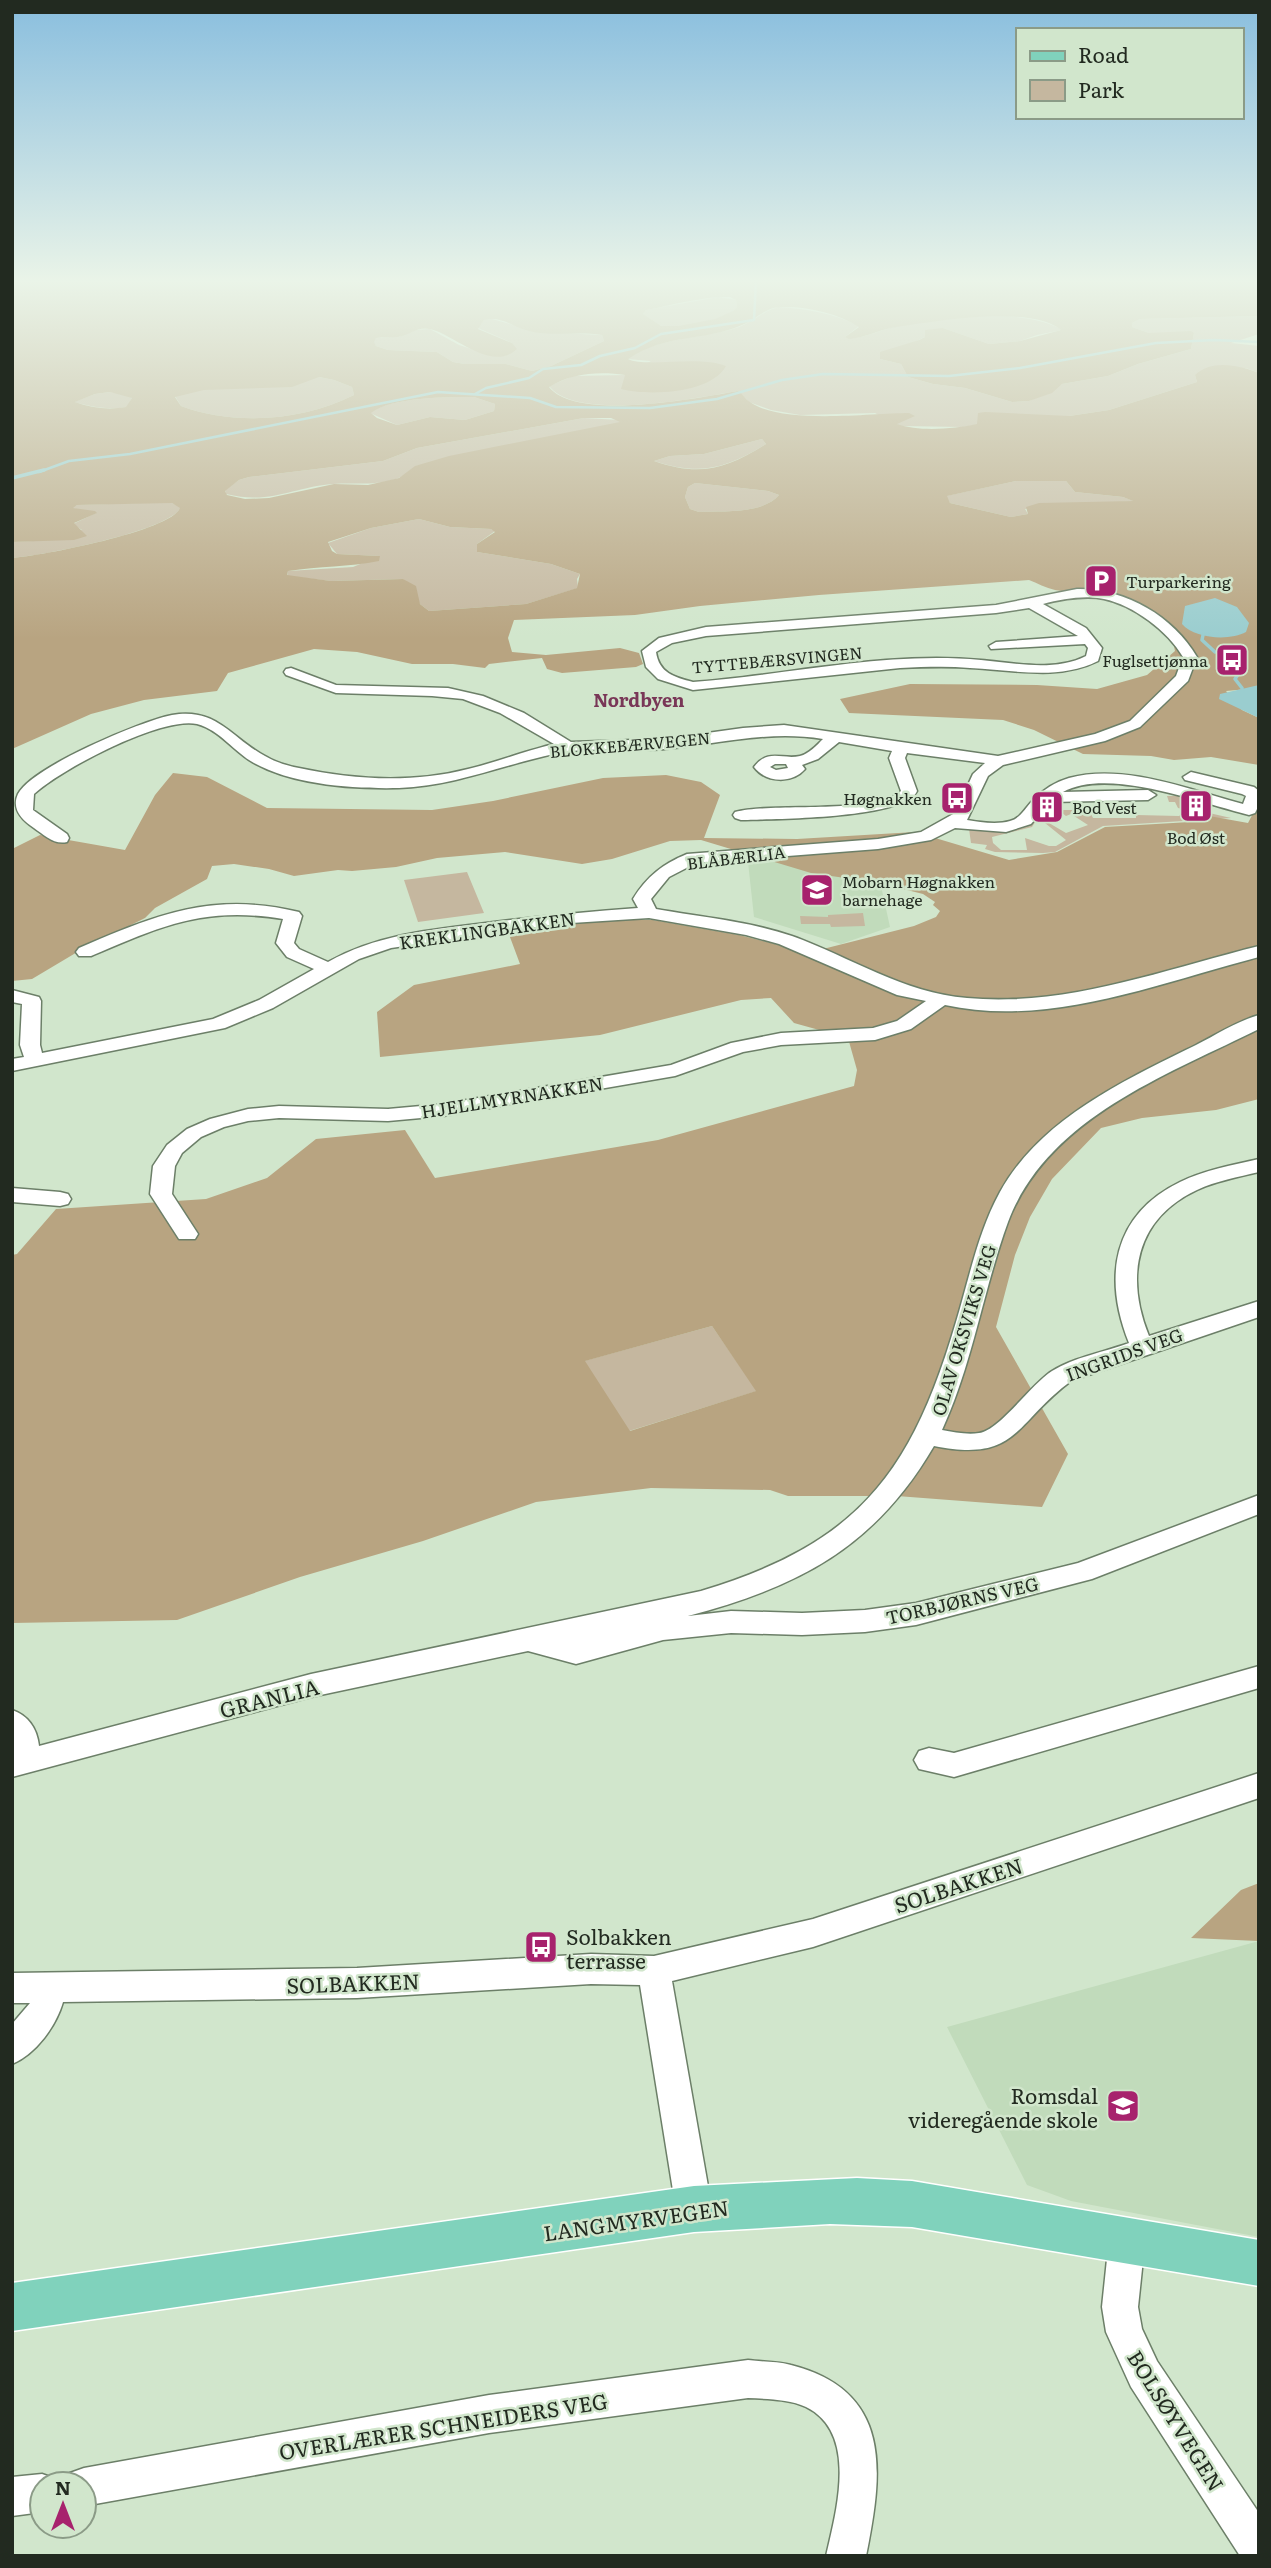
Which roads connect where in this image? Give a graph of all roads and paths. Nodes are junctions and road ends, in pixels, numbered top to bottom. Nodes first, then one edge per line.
1 (1031, 603) junction
2 (1008, 608) junction
3 (1048, 613) junction
4 (1088, 640) junction
5 (996, 646) dead end
6 (291, 672) dead end
7 (835, 737) junction
8 (569, 747) junction
9 (901, 748) junction
10 (998, 761) junction
11 (793, 762) dead end
12 (1191, 777) dead end
13 (1042, 800) junction
14 (741, 815) dead end
15 (953, 823) junction
16 (996, 837) dead end
17 (61, 838) dead end
18 (649, 913) junction
19 (1259, 951) edge
20 (85, 953) dead end
21 (327, 968) junction
22 (12, 996) edge
23 (939, 1000) junction
24 (1259, 1021) edge
25 (25, 1050) edge
26 (12, 1065) edge
27 (1259, 1165) edge
28 (12, 1195) edge
29 (60, 1199) dead end
30 (187, 1234) dead end
31 (1259, 1309) edge
32 (1142, 1348) junction
33 (929, 1436) junction
34 (1259, 1504) edge
35 (530, 1641) junction
36 (1259, 1677) edge
37 (12, 1722) edge
38 (929, 1760) dead end
39 (20, 1763) edge
40 (1259, 1785) edge
41 (654, 1971) junction
42 (51, 1987) junction
43 (12, 1988) edge
44 (12, 2049) edge
45 (694, 2209) junction
46 (1127, 2240) junction
47 (1259, 2263) edge
48 (12, 2307) edge
49 (98, 2484) edge
50 (1259, 2549) edge
51 (846, 2556) edge

1 - 2 street, TYTTEBÆRSVINGEN
1 - 3 street, TYTTEBÆRSVINGEN
1 - 10 street
2 - 3 street, TYTTEBÆRSVINGEN
2 - 4 street, TYTTEBÆRSVINGEN
3 - 4 street, TYTTEBÆRSVINGEN
4 - 5 street
6 - 8 street
7 - 8 street, BLOKKEBÆRVEGEN
7 - 9 street, BLOKKEBÆRVEGEN
7 - 11 street
8 - 17 street, BLOKKEBÆRVEGEN
9 - 10 street, BLOKKEBÆRVEGEN
9 - 14 street
10 - 15 street
12 - 13 street
13 - 15 street
13 - 16 street
15 - 18 street, BLÅBÆRLIA
18 - 21 street, KREKLINGBAKKEN
18 - 23 street
19 - 23 street
20 - 21 street
21 - 25 street, KREKLINGBAKKEN
22 - 25 street
23 - 30 street, HJELLMYRNAKKEN
24 - 33 street, OLAV OKSVIKS VEG
25 - 26 street, KREKLINGBAKKEN
27 - 32 street
28 - 29 street
31 - 32 street, INGRIDS VEG
32 - 33 street, INGRIDS VEG
33 - 35 street, OLAV OKSVIKS VEG
34 - 35 street, TORBJØRNS VEG
35 - 39 street, GRANLIA
36 - 38 street
37 - 39 street
40 - 41 street, SOLBAKKEN
41 - 42 street, SOLBAKKEN
41 - 45 street
42 - 43 street, SOLBAKKEN
42 - 44 street
45 - 46 main road, LANGMYRVEGEN
45 - 48 main road, LANGMYRVEGEN
46 - 47 main road, LANGMYRVEGEN
46 - 50 street, BOLSØYVEGEN
49 - 51 street, OVERLÆRER SCHNEIDERS VEG

